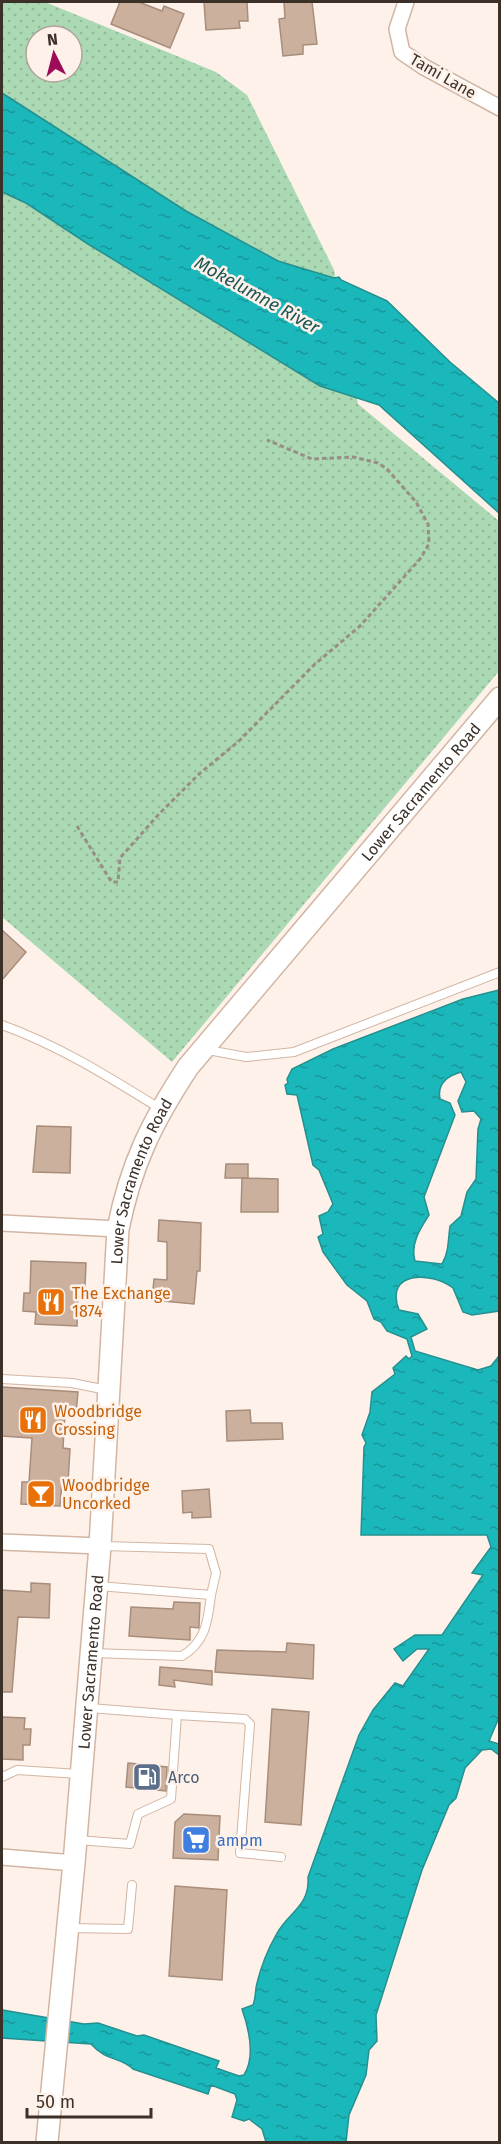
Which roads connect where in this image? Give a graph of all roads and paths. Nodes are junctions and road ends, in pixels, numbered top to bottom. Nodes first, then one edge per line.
1 (406, 2) edge
2 (500, 108) edge
3 (267, 440) dead end
4 (500, 698) edge
5 (77, 826) dead end
6 (500, 972) edge
7 (2, 1025) edge
8 (203, 1049) junction
9 (161, 1109) junction
10 (2, 1223) edge
11 (118, 1230) junction
12 (2, 1379) edge
13 (109, 1390) junction
14 (2, 1542) edge
15 (100, 1546) junction
16 (96, 1586) junction
17 (211, 1594) junction
18 (91, 1653) junction
19 (86, 1708) junction
20 (177, 1715) junction
21 (81, 1774) junction
22 (2, 1777) edge
23 (76, 1840) junction
24 (2, 1857) edge
25 (282, 1857) dead end
26 (74, 1863) junction
27 (132, 1886) dead end
28 (68, 1928) junction
29 (47, 2142) edge

1 - 2 street, Tami Lane
3 - 5 path
4 - 8 main road, Lower Sacramento Road
6 - 8 lane
7 - 9 lane
8 - 9 main road, Lower Sacramento Road
9 - 11 main road, Lower Sacramento Road
10 - 11 street
11 - 13 main road, Lower Sacramento Road
12 - 13 lane
13 - 15 main road, Lower Sacramento Road
14 - 15 street
15 - 16 main road, Lower Sacramento Road
15 - 17 lane
16 - 17 lane
16 - 18 main road, Lower Sacramento Road
17 - 18 lane
18 - 19 main road, Lower Sacramento Road
19 - 20 lane
19 - 21 main road, Lower Sacramento Road
20 - 23 lane
20 - 25 lane
21 - 22 lane
21 - 23 main road, Lower Sacramento Road
23 - 26 main road, Lower Sacramento Road
24 - 26 street
26 - 28 main road, Lower Sacramento Road
27 - 28 lane
28 - 29 main road, Lower Sacramento Road

